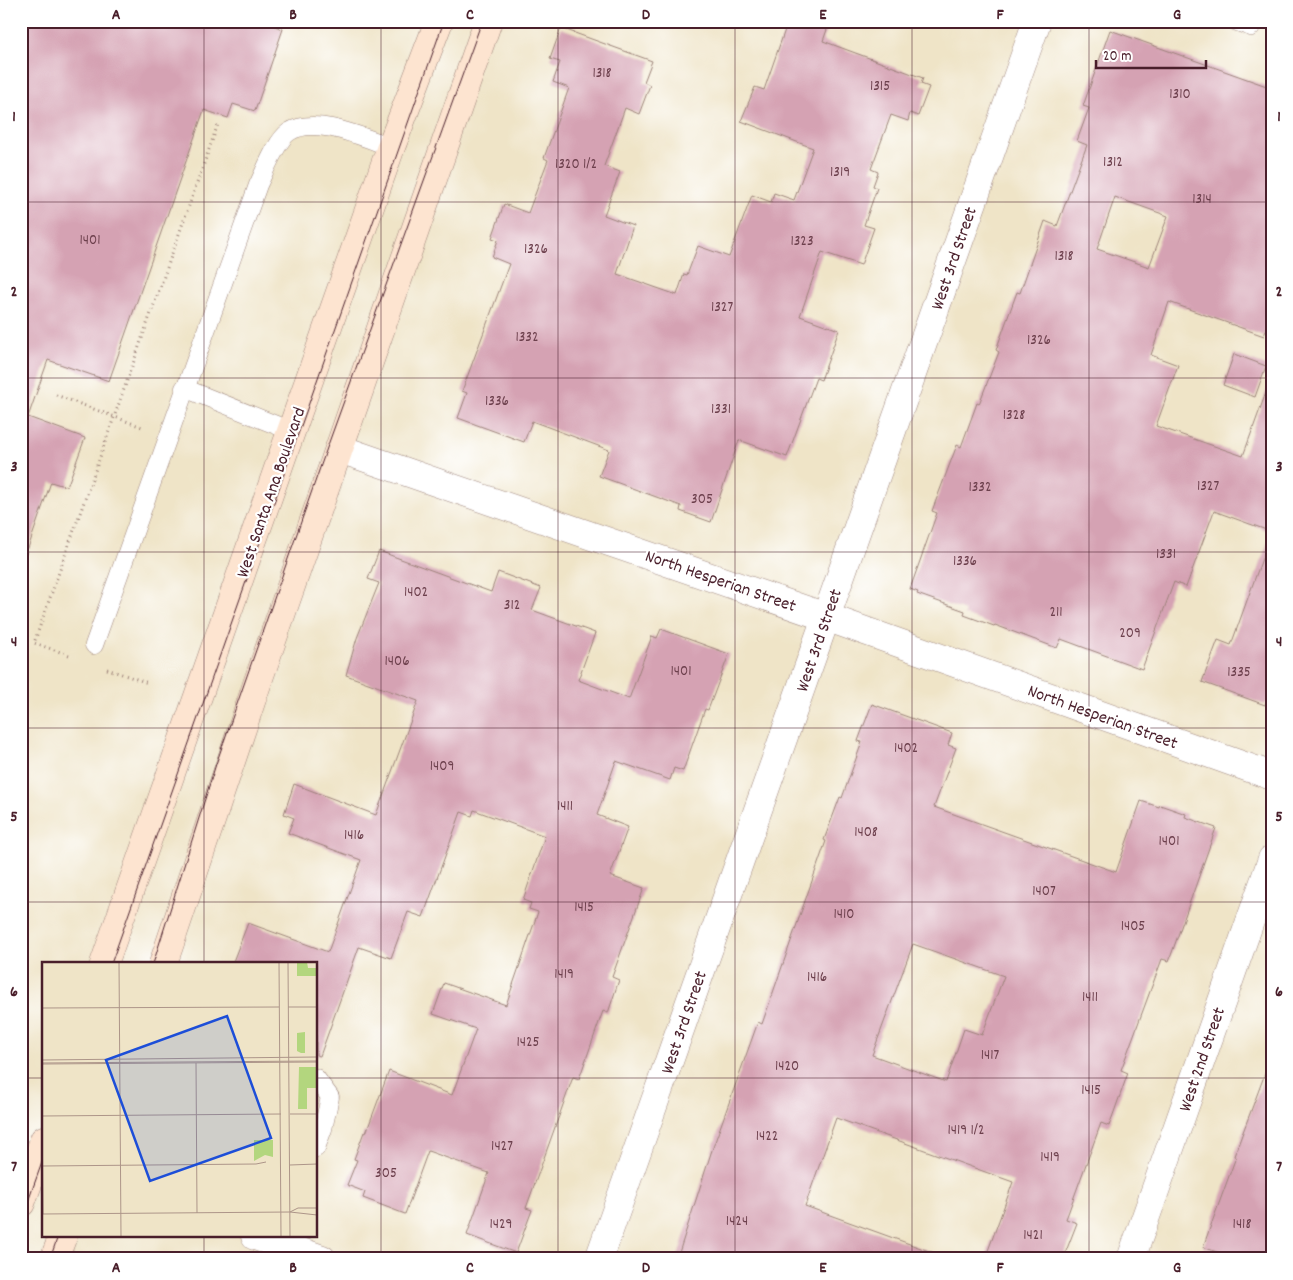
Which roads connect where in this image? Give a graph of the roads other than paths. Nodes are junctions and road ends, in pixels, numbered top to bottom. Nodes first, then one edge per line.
1 (439, 21) edge
2 (488, 21) edge
3 (1036, 21) edge
4 (1235, 21) edge
5 (1252, 21) edge
6 (391, 147) junction
7 (184, 388) junction
8 (291, 430) junction
9 (340, 449) junction
10 (826, 617) junction
11 (94, 645) dead end
12 (1272, 776) edge
13 (1272, 859) edge
14 (108, 962) edge
15 (164, 962) edge
16 (318, 1081) edge
17 (318, 1143) edge
18 (36, 1153) edge
19 (21, 1203) edge
20 (62, 1238) edge
21 (272, 1239) edge
22 (54, 1259) edge
23 (322, 1259) edge
24 (600, 1259) edge
25 (1131, 1259) edge

1 - 6 main road, West Santa Ana Boulevard
2 - 9 main road
3 - 10 street, West 3rd Street
4 - 5 lane
6 - 7 lane
6 - 8 main road, West Santa Ana Boulevard
7 - 8 lane
7 - 11 lane
8 - 14 main road, West Santa Ana Boulevard
9 - 10 street, North Hesperian Street
9 - 15 main road
10 - 12 street, North Hesperian Street
10 - 24 street, West 3rd Street
13 - 25 street, West 2nd Street
16 - 17 lane
18 - 19 main road
20 - 22 main road
21 - 23 street

